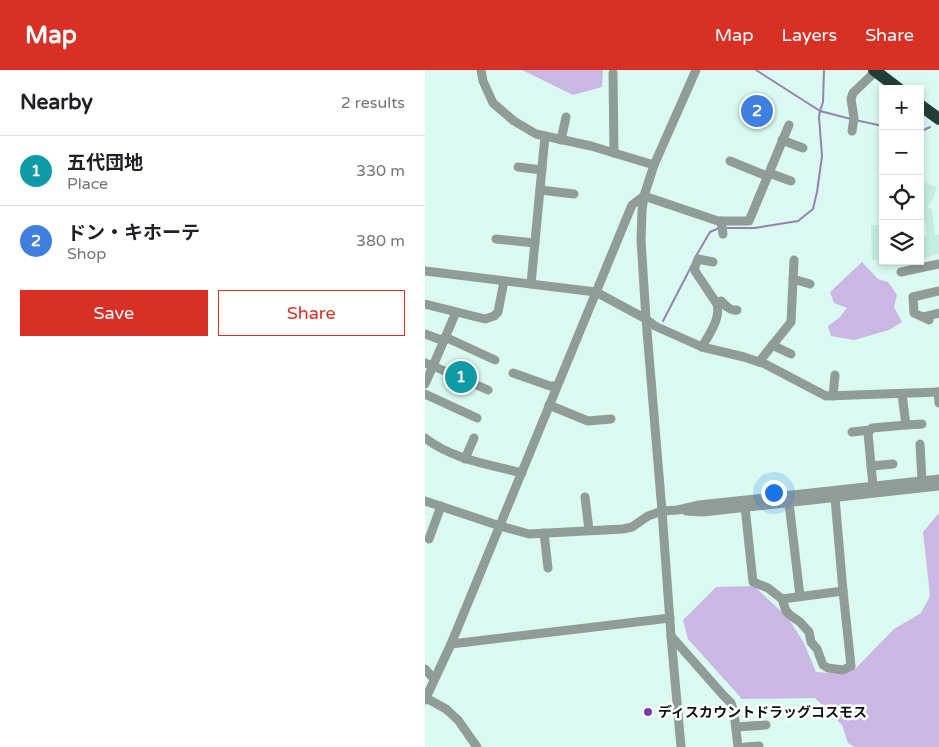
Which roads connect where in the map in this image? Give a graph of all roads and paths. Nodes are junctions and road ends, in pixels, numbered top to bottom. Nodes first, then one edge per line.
1 (481, 70) edge
2 (696, 70) edge
3 (875, 70) edge
4 (613, 73) dead end
5 (894, 85) edge
6 (924, 107) edge
7 (566, 117) dead end
8 (939, 119) edge
9 (854, 124) dead end
10 (789, 125) dead end
11 (545, 136) junction
12 (561, 140) junction
13 (782, 140) junction
14 (803, 148) dead end
15 (614, 154) junction
16 (730, 161) dead end
17 (654, 165) junction
18 (518, 167) dead end
19 (542, 170) junction
20 (768, 174) junction
21 (791, 181) dead end
22 (540, 190) junction
23 (574, 194) dead end
24 (644, 196) junction
25 (496, 239) dead end
26 (535, 243) junction
27 (794, 260) dead end
28 (713, 262) dead end
29 (939, 264) edge
30 (425, 271) edge
31 (901, 272) dead end
32 (793, 279) junction
33 (504, 281) junction
34 (531, 284) junction
35 (810, 284) dead end
36 (939, 291) edge
37 (597, 292) junction
38 (721, 301) junction
39 (425, 304) edge
40 (737, 310) dead end
41 (456, 312) junction
42 (939, 313) edge
43 (646, 319) junction
44 (425, 334) edge
45 (445, 339) junction
46 (772, 345) junction
47 (702, 347) junction
48 (791, 354) dead end
49 (495, 360) dead end
50 (759, 362) junction
51 (429, 365) edge
52 (513, 373) dead end
53 (835, 375) dead end
54 (425, 384) edge
55 (557, 386) junction
56 (488, 390) dead end
57 (939, 392) edge
58 (425, 394) edge
59 (902, 394) junction
60 (833, 396) junction
61 (939, 403) edge
62 (549, 406) junction
63 (477, 418) dead end
64 (611, 419) dead end
65 (922, 424) dead end
66 (906, 425) junction
67 (870, 430) junction
68 (852, 432) dead end
69 (425, 438) edge
70 (473, 438) dead end
71 (920, 444) dead end
72 (465, 459) junction
73 (893, 464) dead end
74 (871, 466) junction
75 (522, 473) junction
76 (939, 479) edge
77 (922, 481) junction
78 (873, 486) junction
79 (939, 486) edge
80 (585, 497) dead end
81 (835, 498) junction
82 (425, 501) edge
83 (789, 503) junction
84 (441, 506) junction
85 (745, 508) junction
86 (678, 510) junction
87 (662, 512) junction
88 (499, 526) junction
89 (589, 530) junction
90 (544, 533) junction
91 (429, 539) dead end
92 (548, 568) dead end
93 (843, 592) junction
94 (800, 596) junction
95 (782, 599) junction
96 (670, 618) junction
97 (671, 636) junction
98 (451, 644) junction
99 (425, 669) edge
100 (434, 679) junction
101 (425, 699) edge
102 (766, 725) dead end
103 (736, 727) junction
104 (477, 747) edge
105 (681, 747) edge
106 (738, 747) edge
107 (745, 747) edge
108 (759, 747) edge

1 - 11 street
2 - 17 street
3 - 5 highway
3 - 9 street
4 - 15 street
6 - 8 highway
7 - 12 street
10 - 13 street
11 - 12 street
11 - 19 street
12 - 15 street
13 - 14 street
13 - 20 street
15 - 17 street
16 - 20 street
17 - 24 street
18 - 19 street
19 - 22 street
20 - 21 street
20 - 24 street
22 - 23 street
22 - 26 street
24 - 37 street
24 - 43 street
25 - 26 street
26 - 34 street
27 - 32 street
28 - 38 street
29 - 31 street
30 - 33 street
32 - 35 street
32 - 46 street
33 - 34 street
33 - 41 street
34 - 37 street
36 - 42 street
37 - 43 street
37 - 55 street
38 - 40 street
38 - 47 street
39 - 41 street
41 - 45 street
43 - 47 street
43 - 87 street
44 - 45 street
45 - 49 street
45 - 51 street
46 - 48 street
46 - 50 street
47 - 50 street
50 - 60 street
51 - 54 street
51 - 56 street
52 - 55 street
53 - 60 street
55 - 62 street
57 - 59 street
57 - 61 street
58 - 63 street
59 - 60 street
59 - 66 street
62 - 64 street
62 - 75 street
65 - 66 street
66 - 67 street
67 - 68 street
67 - 74 street
69 - 72 street
70 - 72 street
71 - 77 street
72 - 75 street
73 - 74 street
74 - 78 street
75 - 88 street
76 - 77 street
77 - 78 street
78 - 86 street
79 - 81 street
80 - 89 street
81 - 83 street
81 - 93 street
82 - 84 street
83 - 85 street
83 - 94 street
84 - 88 street
84 - 91 street
85 - 86 street
85 - 95 street
86 - 87 street
87 - 89 street
87 - 96 street
88 - 90 street
88 - 98 street
89 - 90 street
90 - 92 street
93 - 94 street
93 - 95 street
94 - 95 street
96 - 97 street
96 - 98 street
97 - 103 street
97 - 105 street
98 - 100 street
99 - 100 street
100 - 101 street
101 - 104 street
102 - 103 street
103 - 106 street
107 - 108 street

